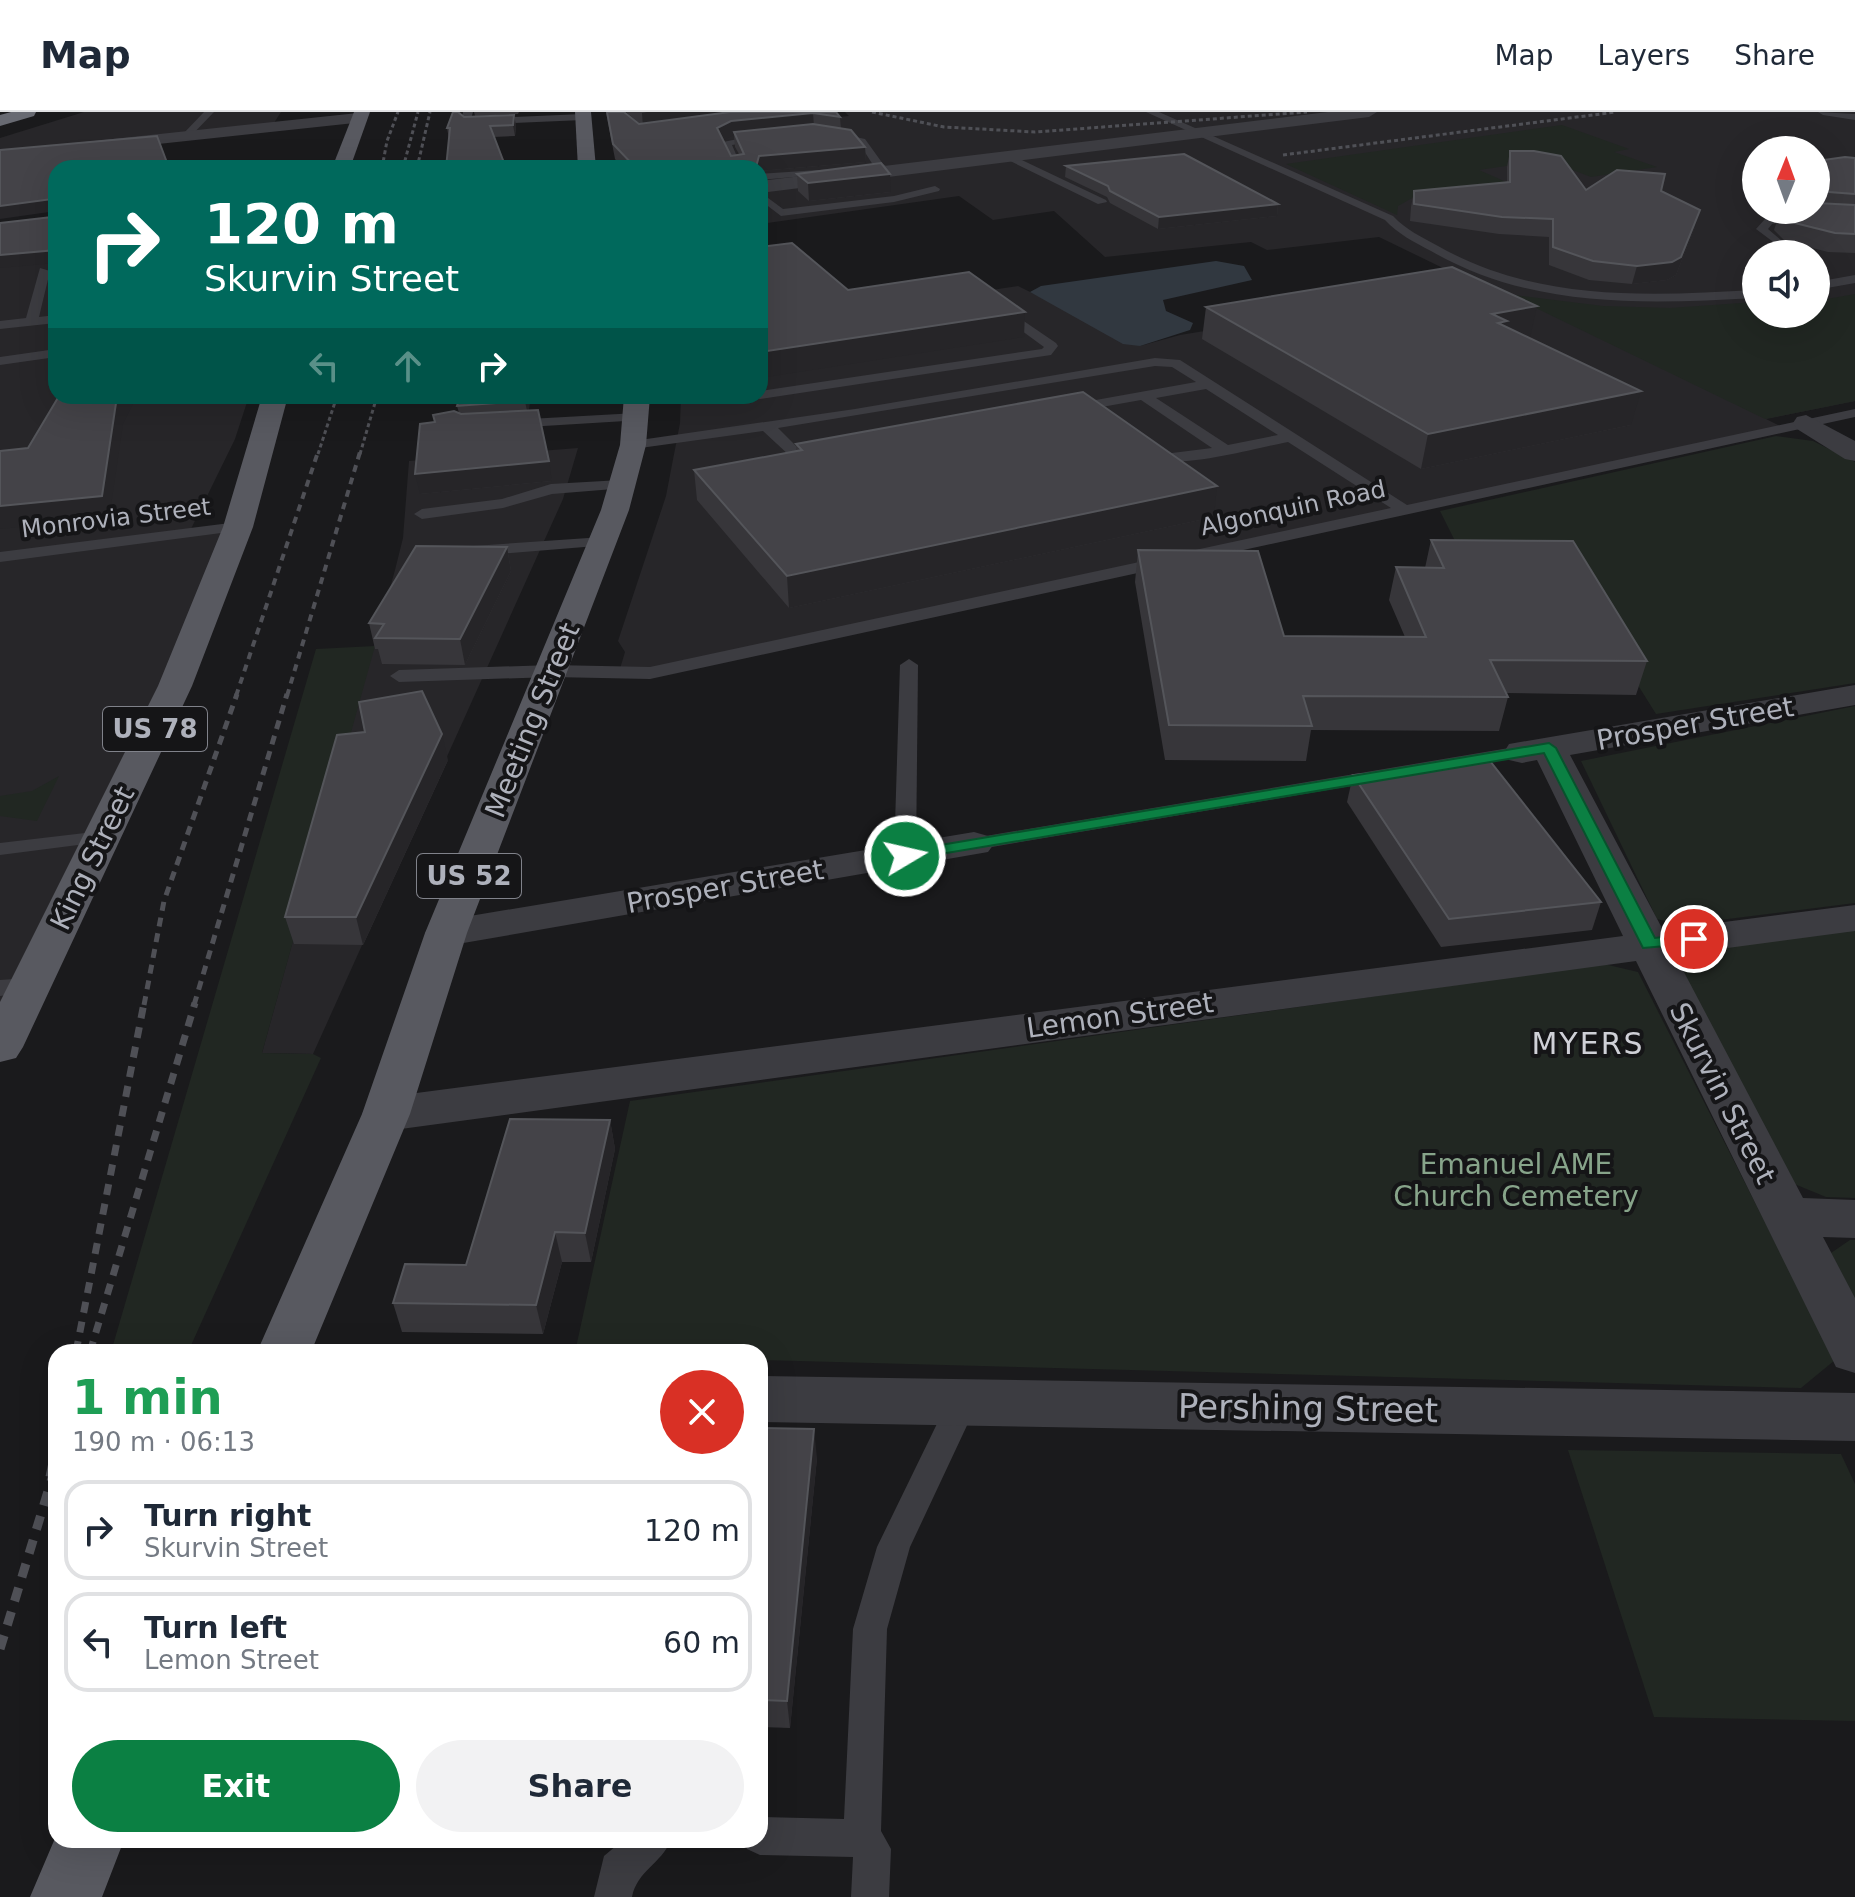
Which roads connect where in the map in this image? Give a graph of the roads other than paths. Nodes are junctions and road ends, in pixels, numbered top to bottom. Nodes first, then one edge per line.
1 (28, 112) edge
2 (209, 112) edge
3 (468, 112) edge
4 (1151, 112) edge
5 (1369, 112) edge
6 (1823, 112) edge
7 (583, 114) edge
8 (360, 115) edge
9 (1855, 117) edge
10 (0, 121) edge
11 (814, 133) edge
12 (1198, 133) junction
13 (787, 135) edge
14 (188, 142) junction
15 (0, 156) edge
16 (1009, 157) junction
17 (344, 160) edge
18 (586, 160) edge
19 (733, 160) edge
20 (884, 169) junction
21 (768, 176) edge
22 (768, 186) edge
23 (935, 189) dead end
24 (768, 202) edge
25 (1102, 202) edge
26 (1766, 224) edge
27 (1775, 240) edge
28 (44, 271) edge
29 (1855, 279) edge
30 (1830, 283) edge
31 (1742, 294) edge
32 (997, 307) edge
33 (48, 320) edge
34 (32, 321) junction
35 (0, 325) edge
36 (48, 354) edge
37 (0, 361) edge
38 (1210, 384) junction
39 (768, 394) edge
40 (1062, 394) junction
41 (1144, 396) junction
42 (273, 404) edge
43 (640, 410) edge
44 (1049, 413) edge
45 (1855, 413) edge
46 (1806, 423) junction
47 (1103, 424) edge
48 (495, 425) edge
49 (768, 427) junction
50 (1291, 437) junction
51 (1137, 449) edge
52 (1224, 449) junction
53 (833, 451) edge
54 (1855, 453) edge
55 (621, 485) junction
56 (1403, 509) junction
57 (422, 514) dead end
58 (238, 527) junction
59 (603, 542) junction
60 (462, 552) edge
61 (0, 557) edge
62 (909, 665) dead end
63 (552, 671) junction
64 (399, 676) dead end
65 (1855, 695) edge
66 (1535, 750) junction
67 (102, 837) junction
68 (974, 844) joint
69 (0, 849) edge
70 (905, 856) junction
71 (1855, 918) edge
72 (446, 933) junction
73 (1649, 945) junction
74 (15, 987) edge
75 (0, 1047) edge
76 (386, 1114) junction
77 (1785, 1217) junction
78 (1855, 1219) edge
79 (287, 1344) edge
80 (1855, 1351) edge
81 (768, 1399) edge
82 (963, 1402) junction
83 (1855, 1417) edge
84 (768, 1836) edge
85 (862, 1838) junction
86 (86, 1848) edge
87 (643, 1848) edge
88 (66, 1897) edge
89 (613, 1897) edge
90 (870, 1897) edge

1 - 10 highway
2 - 14 lane
3 - 7 lane
4 - 12 lane
5 - 12 street
6 - 9 lane
7 - 18 main road
8 - 14 street
8 - 17 main road
11 - 20 lane
12 - 16 street
12 - 31 lane
13 - 19 lane
14 - 15 street
16 - 20 street
16 - 25 lane
20 - 21 lane
20 - 22 street
23 - 24 lane
26 - 27 lane
28 - 34 lane
29 - 30 lane
32 - 39 lane
33 - 34 lane
34 - 35 lane
36 - 37 lane
38 - 40 lane
38 - 41 lane
38 - 50 lane
40 - 41 lane
40 - 44 lane
40 - 47 lane
40 - 49 lane
41 - 52 lane
42 - 58 main road, King Street / US 78
43 - 48 lane
43 - 49 lane
43 - 55 main road, Meeting Street / US 52
45 - 46 lane, Algonquin Road
46 - 54 street
46 - 56 lane, Algonquin Road
49 - 53 lane
50 - 52 lane
50 - 56 lane
51 - 52 lane
55 - 57 lane
55 - 59 main road, Meeting Street / US 52
56 - 63 lane, Algonquin Road
58 - 61 lane, Monrovia Street
58 - 67 main road, King Street / US 78
59 - 60 lane
59 - 63 main road, Meeting Street / US 52
62 - 70 lane
63 - 64 lane, Algonquin Road
63 - 72 main road, Meeting Street / US 52
65 - 66 street, Prosper Street
66 - 68 lane, Prosper Street
66 - 73 street, Skurvin Street
67 - 69 lane
67 - 74 main road, King Street / US 78
68 - 70 street, Prosper Street
70 - 72 street, Prosper Street
71 - 73 street, Lemon Street
72 - 76 main road, Meeting Street / US 52
73 - 76 street, Lemon Street
73 - 77 street, Skurvin Street
74 - 75 main road, King Street / US 78
76 - 79 main road, Meeting Street / US 52
77 - 78 street
77 - 80 street, Skurvin Street
81 - 82 street, Pershing Street
82 - 83 street, Pershing Street
82 - 85 lane
84 - 85 lane
85 - 90 lane
86 - 88 main road
87 - 89 lane

